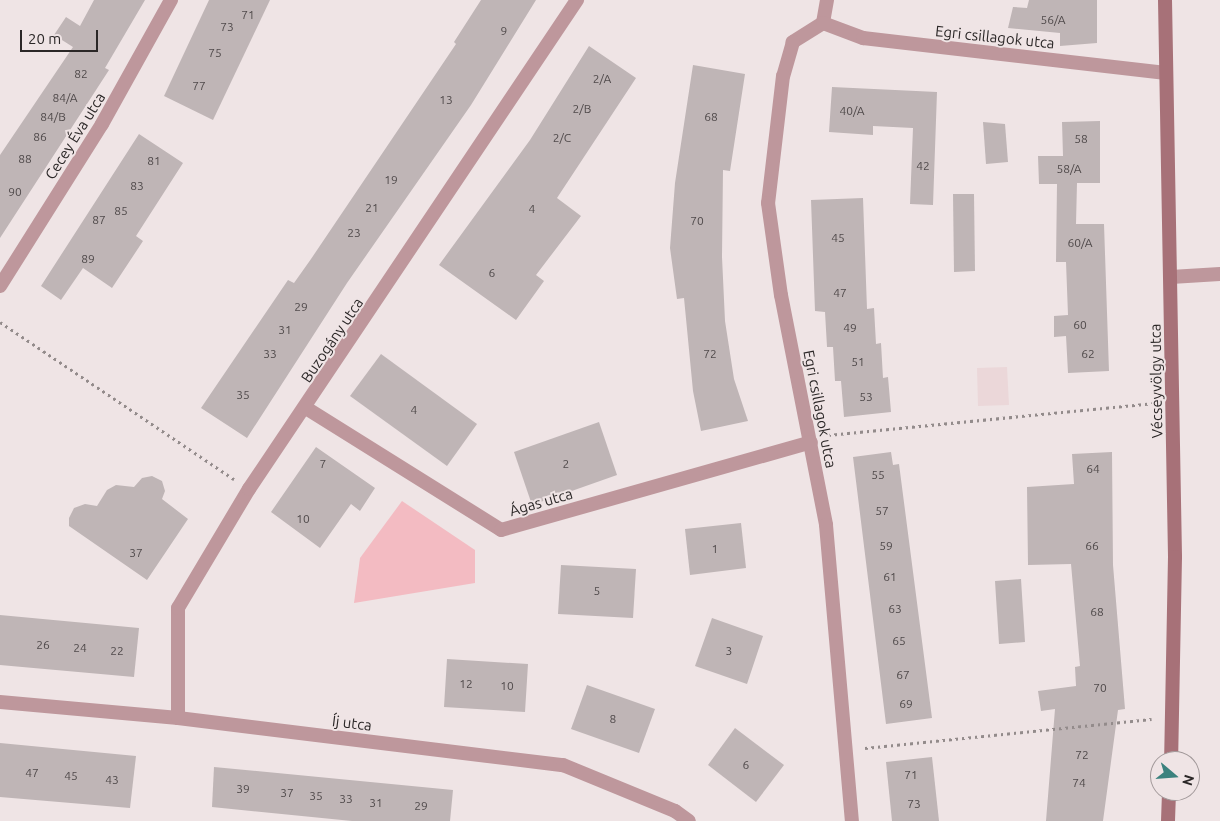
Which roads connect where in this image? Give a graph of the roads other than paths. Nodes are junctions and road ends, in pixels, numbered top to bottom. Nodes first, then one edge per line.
1 (171, 0) edge
2 (577, 0) edge
3 (827, 0) edge
4 (1165, 0) edge
5 (823, 23) junction
6 (1166, 72) junction
7 (1220, 274) edge
8 (1171, 277) junction
9 (0, 286) edge
10 (306, 408) junction
11 (811, 442) junction
12 (0, 702) edge
13 (178, 718) junction
14 (1171, 751) edge
15 (1169, 801) edge
16 (689, 821) edge
17 (852, 821) edge
18 (1168, 821) edge

1 - 9 street, Cecey Éva utca
2 - 10 street, Buzogány utca
3 - 5 street
4 - 6 main road, Vécseyvölgy utca
5 - 6 street, Egri csillagok utca
5 - 11 street, Egri csillagok utca
6 - 8 main road, Vécseyvölgy utca
7 - 8 street
8 - 14 main road, Vécseyvölgy utca
10 - 11 street, Ágas utca
10 - 13 street, Buzogány utca
11 - 17 street, Egri csillagok utca
12 - 13 street, Íj utca
13 - 16 street, Íj utca
15 - 18 main road

